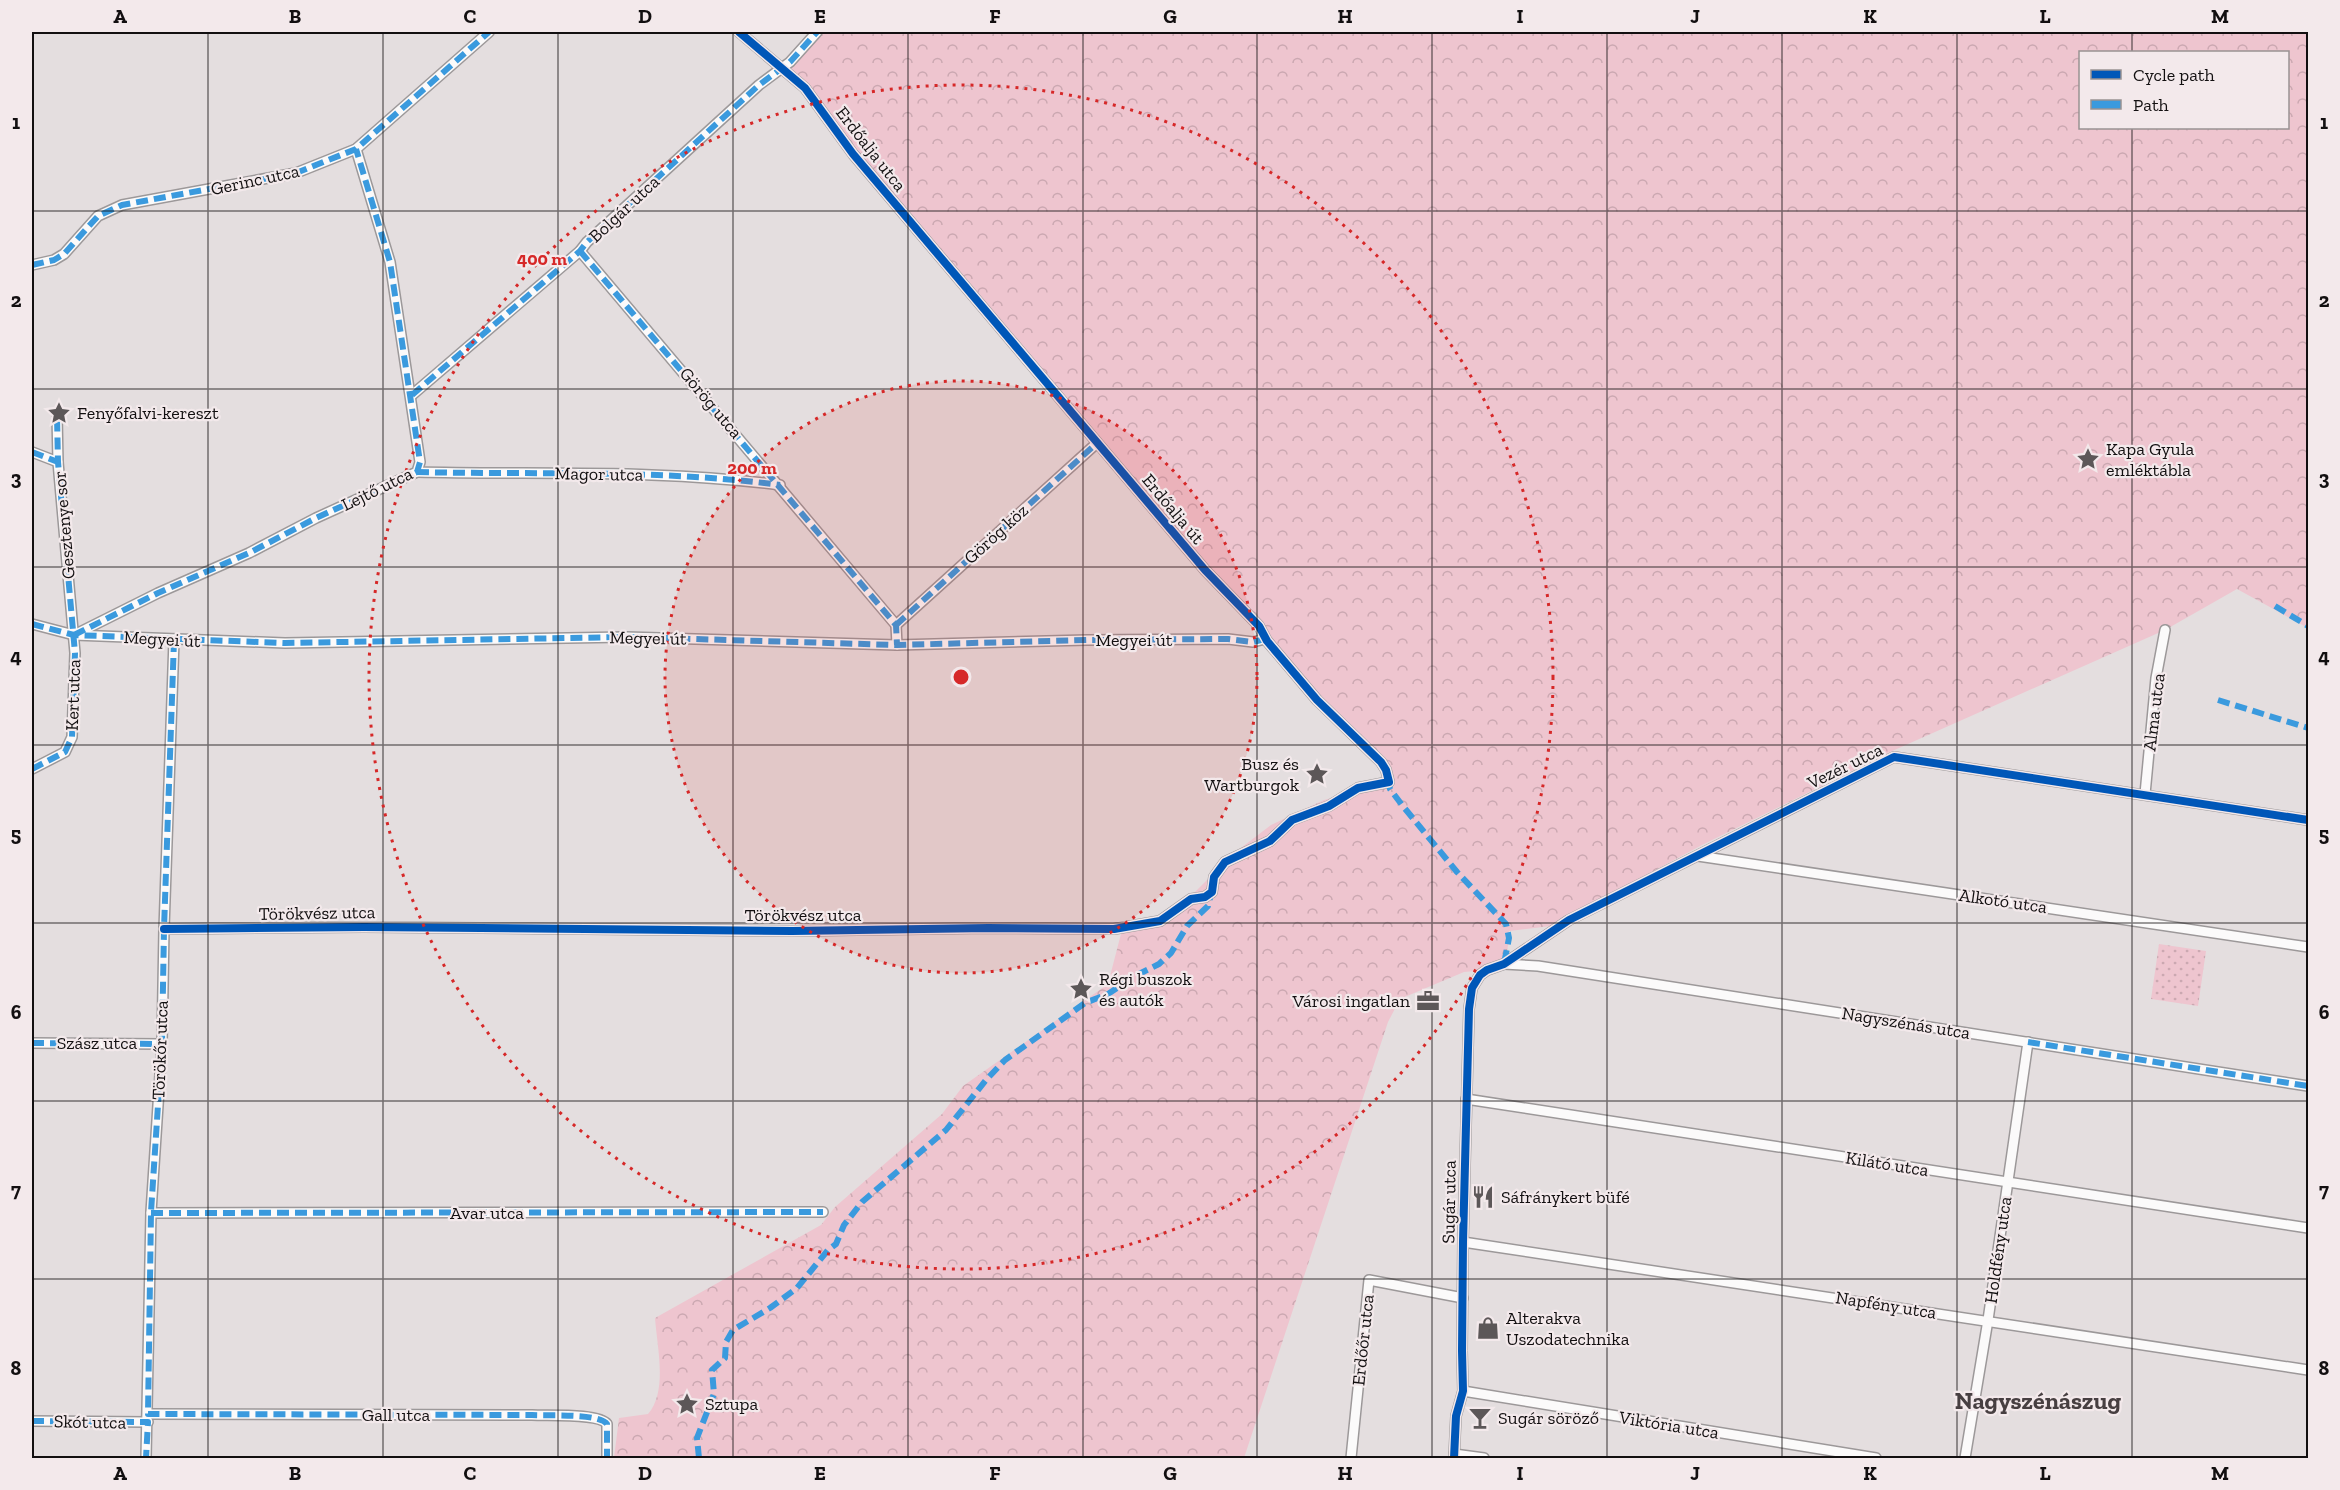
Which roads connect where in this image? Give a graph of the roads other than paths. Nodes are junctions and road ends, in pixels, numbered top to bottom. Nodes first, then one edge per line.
1 (489, 32) edge
2 (739, 32) edge
3 (817, 32) edge
4 (781, 69) junction
5 (356, 149) junction
6 (580, 251) junction
7 (935, 251) joint
8 (32, 265) edge
9 (412, 395) junction
10 (57, 416) dead end
11 (1097, 443) junction
12 (32, 452) edge
13 (58, 462) junction
14 (417, 472) junction
15 (780, 485) junction
16 (32, 624) edge
17 (896, 626) junction
18 (2165, 630) dead end
19 (74, 635) junction
20 (1265, 639) junction
21 (174, 640) junction
22 (897, 645) junction
23 (32, 770) edge
24 (1389, 782) joint
25 (2145, 794) junction
26 (2308, 820) edge
27 (1698, 856) junction
28 (164, 929) junction
29 (2308, 947) edge
30 (1504, 964) junction
31 (2028, 1042) junction
32 (32, 1043) edge
33 (162, 1044) junction
34 (2308, 1086) edge
35 (1466, 1099) junction
36 (2008, 1183) junction
37 (823, 1212) dead end
38 (151, 1213) junction
39 (2308, 1228) edge
40 (1463, 1242) junction
41 (1462, 1298) junction
42 (1988, 1320) junction
43 (2308, 1370) edge
44 (1463, 1391) junction
45 (148, 1418) junction
46 (32, 1421) edge
47 (1454, 1456) edge
48 (147, 1458) edge
49 (607, 1458) edge
50 (1351, 1458) edge
51 (1484, 1458) edge
52 (1876, 1458) edge
53 (1965, 1458) edge

1 - 5 street, Gerinc utca
2 - 4 street, Erdőalja utca
3 - 4 street, Bolgár utca
4 - 6 street, Bolgár utca
4 - 7 street, Erdőalja utca
5 - 8 street, Gerinc utca
5 - 9 street, Lejtő utca
6 - 9 street, Bolgár utca
6 - 15 street, Görög utca
7 - 11 street, Erdőalja út
9 - 14 street, Lejtő utca
10 - 13 street, Gesztenye sor
11 - 17 street, Görög köz
11 - 20 street, Erdőalja út
12 - 13 street
13 - 19 street, Gesztenye sor
14 - 15 street, Magor utca
14 - 19 street, Lejtő utca
15 - 17 street, Görög utca
16 - 19 street, Megyei út
17 - 22 street
18 - 25 street, Alma utca
19 - 21 street, Megyei út
19 - 23 street, Kert utca
20 - 22 street, Megyei út
20 - 24 street, Erdőalja út
21 - 22 street, Megyei út
21 - 28 street, Törökőr utca
24 - 28 street, Törökvész utca
25 - 26 street, Vezér utca
25 - 27 street, Vezér utca
27 - 29 street, Alkotó utca
27 - 30 street, Vezér utca
28 - 33 street, Törökőr utca
30 - 31 street, Nagyszénás utca
30 - 35 street, Sugár utca
31 - 34 street, Nagyszénás utca
31 - 36 street, Holdfény utca
32 - 33 street, Szász utca
33 - 38 street, Törökőr utca
35 - 36 street, Kilátó utca
35 - 40 street, Sugár utca
36 - 39 street, Kilátó utca
36 - 42 street, Holdfény utca
37 - 38 street, Avar utca
38 - 45 street, Törökőr utca
40 - 41 street, Sugár utca
40 - 42 street, Napfény utca
41 - 44 street, Sugár utca
41 - 50 street, Erdőőr utca
42 - 43 street, Napfény utca
42 - 53 street, Holdfény utca
44 - 47 street, Sugár utca
44 - 52 street, Viktória utca
45 - 46 street, Skót utca
45 - 48 street, Törökőr utca
45 - 49 street, Gall utca
47 - 51 street

